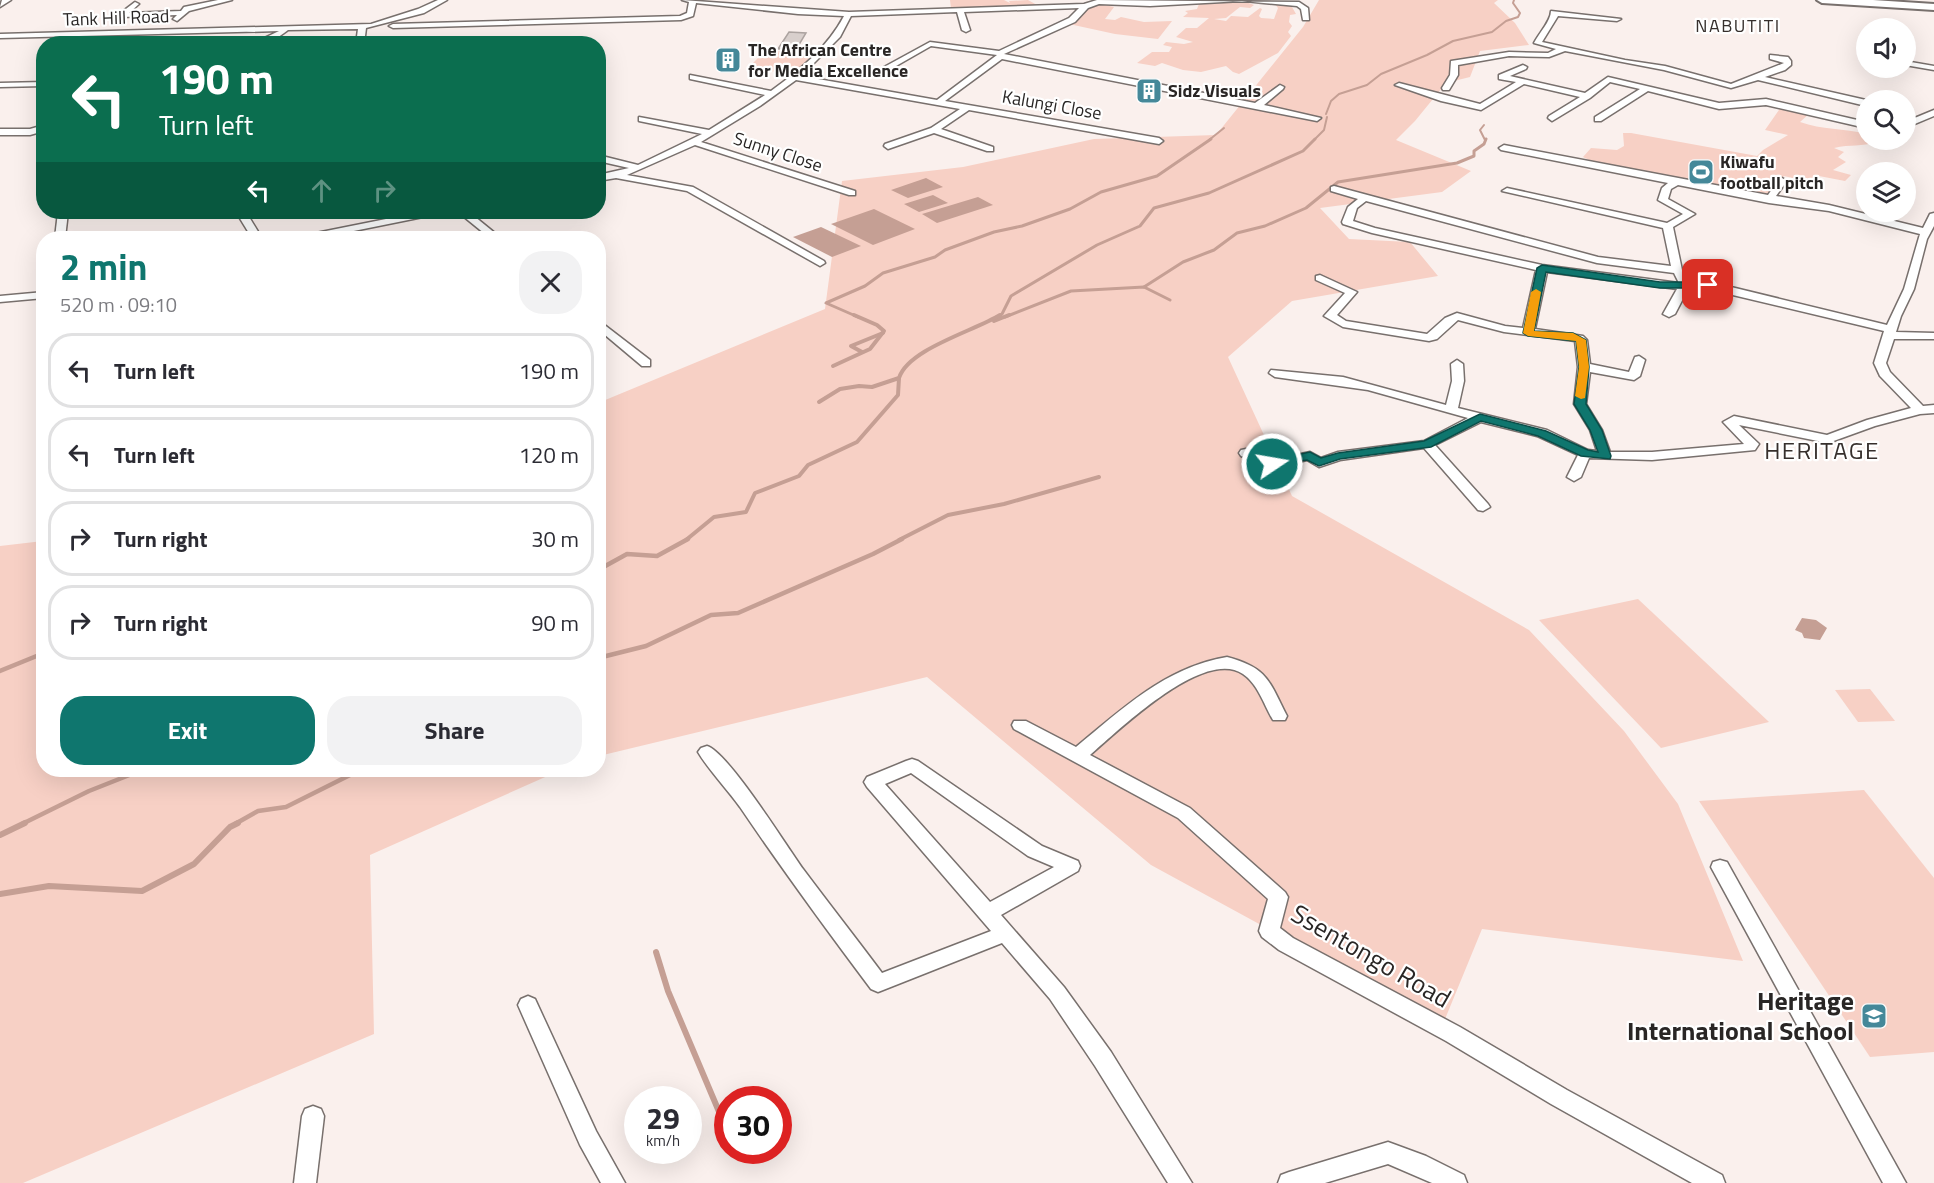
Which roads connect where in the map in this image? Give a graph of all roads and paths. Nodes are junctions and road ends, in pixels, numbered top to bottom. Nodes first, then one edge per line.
1 (7, 0) edge
2 (228, 0) edge
3 (443, 0) edge
4 (1240, 0) edge
5 (1245, 0) edge
6 (1822, 0) edge
7 (1828, 0) edge
8 (690, 1) edge
9 (1102, 1) edge
10 (135, 4) dead end
11 (0, 5) edge
12 (1085, 6) junction
13 (1934, 7) edge
14 (960, 10) junction
15 (182, 13) junction
16 (849, 14) junction
17 (1306, 18) dead end
18 (1617, 19) dead end
19 (372, 26) junction
20 (362, 27) junction
21 (287, 28) junction
22 (966, 30) dead end
23 (168, 31) junction
24 (132, 32) junction
25 (0, 36) edge
26 (126, 36) edge
27 (273, 36) edge
28 (361, 36) edge
29 (1563, 49) junction
30 (1001, 54) junction
31 (1773, 57) dead end
32 (1642, 63) junction
33 (1916, 65) edge
34 (1523, 67) dead end
35 (1934, 68) edge
36 (879, 72) dead end
37 (693, 77) dead end
38 (794, 77) junction
39 (1758, 78) junction
40 (1608, 79) junction
41 (1522, 82) junction
42 (36, 84) edge
43 (0, 85) edge
44 (1399, 85) dead end
45 (1280, 87) dead end
46 (1446, 88) dead end
47 (1647, 88) junction
48 (773, 94) junction
49 (1587, 96) junction
50 (939, 101) junction
51 (1856, 101) edge
52 (968, 107) junction
53 (1257, 107) junction
54 (1916, 113) edge
55 (1931, 114) edge
56 (1317, 118) dead end
57 (1552, 118) dead end
58 (642, 119) dead end
59 (1598, 119) dead end
60 (1916, 120) edge
61 (1856, 123) edge
62 (36, 130) edge
63 (934, 130) junction
64 (0, 132) edge
65 (711, 133) junction
66 (1159, 141) dead end
67 (693, 142) junction
68 (888, 146) dead end
69 (1504, 148) dead end
70 (990, 149) dead end
71 (606, 160) edge
72 (639, 168) junction
73 (617, 175) junction
74 (606, 177) edge
75 (1782, 181) dead end
76 (1675, 183) junction
77 (1334, 189) dead end
78 (1507, 191) dead end
79 (852, 193) dead end
80 (1366, 197) junction
81 (1769, 200) junction
82 (1934, 216) edge
83 (399, 219) edge
84 (472, 219) edge
85 (1668, 226) junction
86 (360, 231) edge
87 (487, 231) edge
88 (1927, 238) edge
89 (820, 263) dead end
90 (1542, 268) junction
91 (1677, 270) junction
92 (1320, 278) dead end
93 (1683, 287) junction
94 (36, 296) edge
95 (0, 299) edge
96 (1670, 314) dead end
97 (606, 330) edge
98 (1890, 332) junction
99 (1528, 333) junction
100 (1934, 336) edge
101 (1639, 360) dead end
102 (646, 363) dead end
103 (1457, 364) dead end
104 (1584, 367) junction
105 (1275, 374) dead end
106 (1451, 410) junction
107 (1927, 410) edge
108 (1480, 417) junction
109 (1427, 444) junction
110 (1246, 453) dead end
111 (1585, 453) junction
112 (1605, 456) junction
113 (1574, 477) dead end
114 (1483, 507) dead end
115 (1279, 716) dead end
116 (1020, 725) dead end
117 (707, 752) dead end
118 (1078, 755) junction
119 (1720, 867) dead end
120 (987, 913) junction
121 (1006, 933) junction
122 (528, 1005) dead end
123 (313, 1116) dead end
124 (1322, 1178) edge
125 (305, 1183) edge
126 (614, 1183) edge
127 (1181, 1183) edge
128 (1289, 1183) edge
129 (1456, 1183) edge
130 (1714, 1183) edge
131 (1895, 1183) edge

1 - 11 street
2 - 15 street
3 - 19 street, Tank Hill Road
4 - 9 street
5 - 17 street
6 - 7 main road
7 - 13 main road
8 - 16 street
8 - 19 street
9 - 12 street
10 - 15 street
12 - 14 street
12 - 30 street
14 - 16 street
14 - 22 street
15 - 23 street
16 - 38 street
18 - 29 street
19 - 20 street, Tank Hill Road
20 - 21 street, Tank Hill Road
20 - 28 street
21 - 23 street, Tank Hill Road
21 - 27 street
23 - 24 street, Tank Hill Road
24 - 25 street, Tank Hill Road
24 - 26 street
29 - 32 street
29 - 46 street
30 - 36 street
30 - 50 street
30 - 53 street
31 - 39 street
32 - 39 street
32 - 40 street
33 - 35 street
34 - 41 street
37 - 48 street
38 - 48 street
38 - 50 street, Kalungi Close
39 - 51 street
40 - 47 street
40 - 49 street
41 - 44 street
41 - 49 street
42 - 43 street
45 - 53 street
47 - 59 street
47 - 61 street
48 - 65 street
49 - 57 street
50 - 52 street, Kalungi Close
52 - 63 street
52 - 66 street, Kalungi Close
53 - 56 street
54 - 55 street
55 - 60 street
58 - 65 street
62 - 64 street
63 - 68 street
63 - 70 street
65 - 67 street
67 - 72 street
67 - 79 street, Sunny Close
69 - 76 street
71 - 72 street
72 - 73 street
73 - 74 street
73 - 89 street
75 - 81 street
76 - 81 street
76 - 85 street
77 - 80 street
78 - 85 street
80 - 90 street
80 - 91 street
81 - 88 street
82 - 88 street
83 - 86 street
84 - 87 street
85 - 91 street
88 - 98 street
90 - 93 street
90 - 99 street
91 - 93 street
92 - 99 street
93 - 96 street
93 - 98 street
94 - 95 street
97 - 102 street
98 - 100 street
98 - 107 street
99 - 104 street
101 - 104 street
103 - 106 street
104 - 112 street
105 - 106 street
106 - 108 street
107 - 112 street
108 - 109 street
108 - 111 street
109 - 110 street
109 - 114 street
111 - 112 street
111 - 113 street
115 - 118 street
116 - 118 street, Ssentongo Road
117 - 121 street
118 - 130 street, Ssentongo Road
119 - 131 street
120 - 120 street
120 - 121 street
121 - 127 street
122 - 126 street
123 - 125 street
124 - 128 street
124 - 129 street

